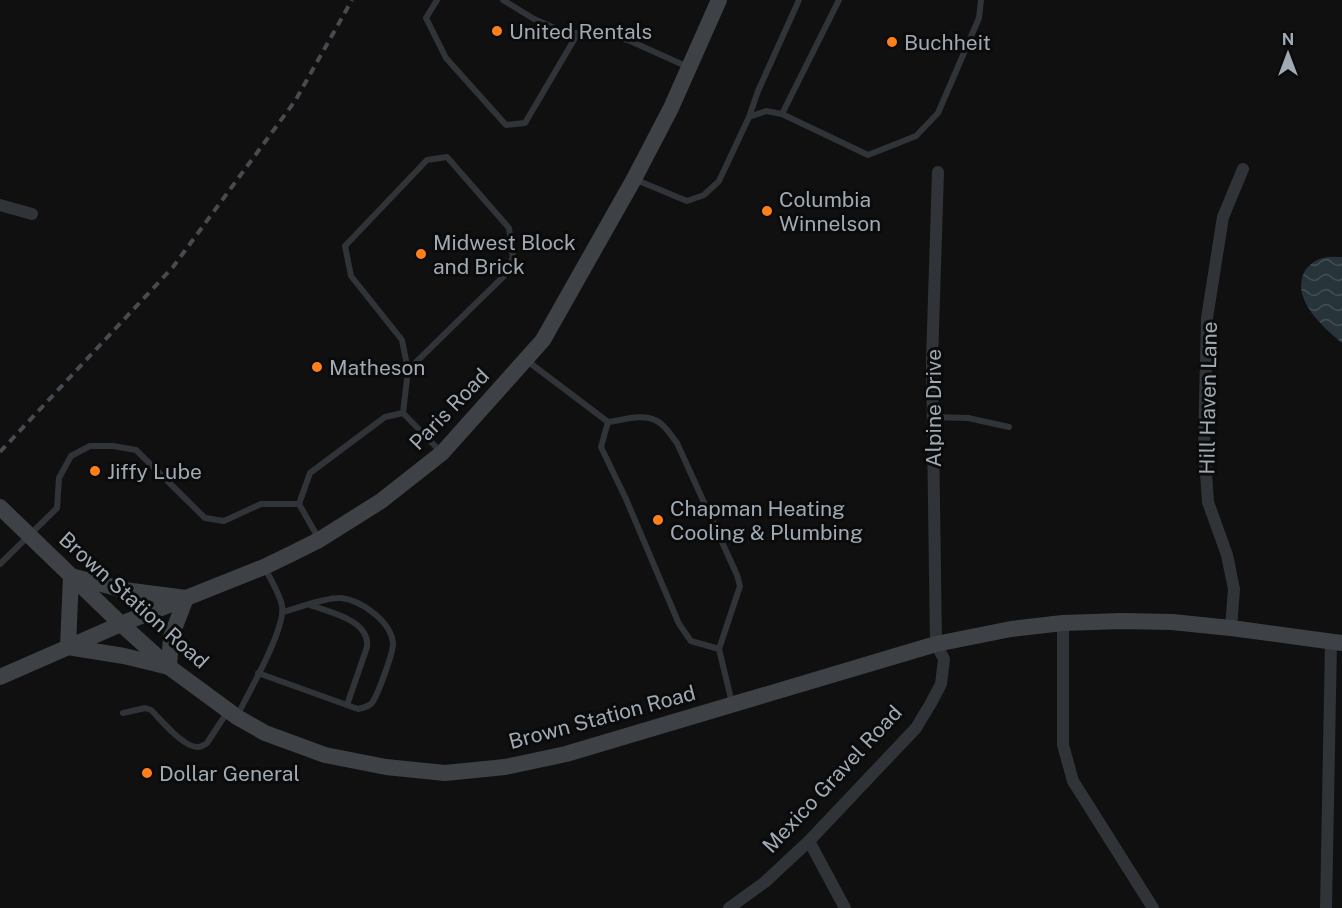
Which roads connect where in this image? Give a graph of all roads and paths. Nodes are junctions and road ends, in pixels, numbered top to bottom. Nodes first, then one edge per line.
1 (437, 0) edge
2 (503, 0) edge
3 (719, 0) edge
4 (800, 0) edge
5 (839, 0) edge
6 (981, 0) edge
7 (578, 33) junction
8 (689, 68) junction
9 (783, 114) junction
10 (749, 117) junction
11 (1243, 169) dead end
12 (938, 172) dead end
13 (634, 178) junction
14 (0, 205) edge
15 (32, 214) dead end
16 (526, 360) junction
17 (408, 370) junction
18 (403, 413) junction
19 (933, 417) junction
20 (608, 422) junction
21 (1009, 427) dead end
22 (442, 453) junction
23 (299, 504) junction
24 (0, 507) edge
25 (28, 535) junction
26 (319, 540) junction
27 (0, 564) edge
28 (264, 567) junction
29 (71, 576) junction
30 (186, 598) junction
31 (310, 605) junction
32 (283, 612) junction
33 (1063, 623) junction
34 (121, 624) junction
35 (1231, 627) junction
36 (1337, 643) edge
37 (936, 644) junction
38 (68, 647) junction
39 (719, 650) junction
40 (169, 667) junction
41 (258, 673) junction
42 (0, 677) edge
43 (347, 705) junction
44 (733, 705) junction
45 (123, 713) dead end
46 (233, 714) junction
47 (809, 841) junction
48 (729, 908) edge
49 (845, 908) edge
50 (1153, 908) edge
51 (1326, 908) edge

1 - 7 lane
2 - 7 lane
3 - 8 street, Paris Road
4 - 10 lane
5 - 9 lane
6 - 9 lane
7 - 8 lane
8 - 13 street, Paris Road
9 - 10 lane
10 - 13 lane
11 - 35 street, Hill Haven Lane
12 - 19 street, Alpine Drive
13 - 16 street, Paris Road
14 - 15 street
16 - 20 lane
16 - 22 street, Paris Road
17 - 17 lane
17 - 18 lane
18 - 22 lane
18 - 23 lane
19 - 21 lane
19 - 37 street, Alpine Drive
20 - 39 lane
20 - 39 lane
22 - 26 street, Paris Road
23 - 25 lane
23 - 26 lane
24 - 25 street, Brown Station Road
25 - 27 lane
25 - 29 street, Brown Station Road
26 - 28 street, Paris Road
28 - 30 street, Paris Road
28 - 32 lane
29 - 30 street
29 - 34 street, Brown Station Road
29 - 38 street
30 - 34 street, Paris Road
30 - 40 street
31 - 32 lane
31 - 43 lane
31 - 43 lane
32 - 41 lane
33 - 35 street
33 - 37 street
33 - 50 street
34 - 38 street, Paris Road
34 - 40 street, Brown Station Road
35 - 36 street
36 - 51 street
37 - 44 street, Brown Station Road
37 - 47 street, Mexico Gravel Road
38 - 40 street
38 - 42 street, Paris Road
39 - 44 lane
40 - 46 street, Brown Station Road
41 - 43 lane
41 - 46 lane
44 - 46 street, Brown Station Road
45 - 46 lane
47 - 48 street, Mexico Gravel Road
47 - 49 street

